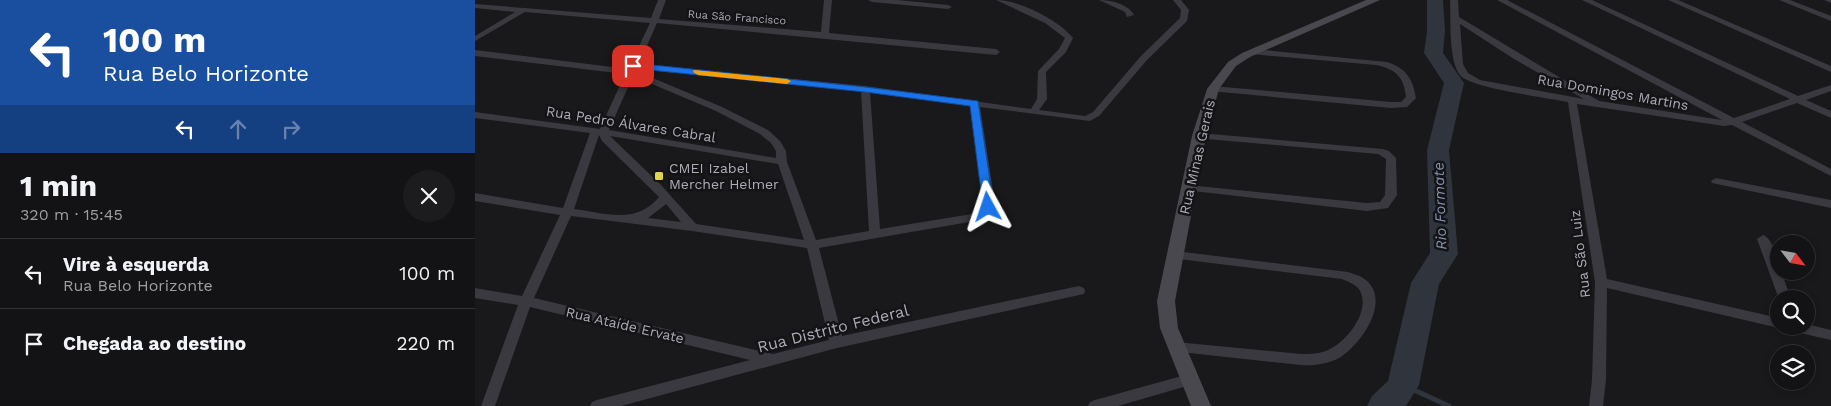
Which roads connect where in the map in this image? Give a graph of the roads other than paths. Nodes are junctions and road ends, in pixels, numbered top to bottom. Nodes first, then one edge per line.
1 (662, 0) edge
2 (828, 0) edge
3 (873, 0) edge
4 (1000, 0) edge
5 (1103, 0) edge
6 (1177, 0) edge
7 (1375, 0) edge
8 (1453, 0) edge
9 (1501, 0) edge
10 (1586, 0) edge
11 (1672, 0) edge
12 (1783, 0) edge
13 (475, 6) edge
14 (948, 7) dead end
15 (522, 11) junction
16 (1130, 15) dead end
17 (1454, 17) junction
18 (1831, 19) edge
19 (654, 22) junction
20 (825, 35) junction
21 (475, 38) edge
22 (997, 52) dead end
23 (1253, 52) junction
24 (475, 53) edge
25 (632, 69) junction
26 (1831, 69) edge
27 (1831, 88) edge
28 (1213, 89) junction
29 (865, 90) junction
30 (1572, 100) junction
31 (1797, 100) junction
32 (975, 103) junction
33 (1600, 105) junction
34 (1033, 112) junction
35 (475, 115) edge
36 (1831, 115) edge
37 (1733, 122) junction
38 (599, 131) junction
39 (1199, 136) junction
40 (782, 162) junction
41 (1831, 173) edge
42 (1716, 181) dead end
43 (1189, 188) junction
44 (475, 197) edge
45 (665, 197) junction
46 (1831, 204) edge
47 (567, 212) junction
48 (631, 220) junction
49 (692, 227) junction
50 (875, 235) junction
51 (1763, 239) dead end
52 (812, 245) junction
53 (1175, 255) junction
54 (1601, 282) junction
55 (1782, 290) edge
56 (1079, 291) dead end
57 (475, 293) edge
58 (526, 301) junction
59 (1770, 321) edge
60 (1815, 332) edge
61 (1831, 336) edge
62 (837, 343) junction
63 (1176, 346) junction
64 (775, 360) junction
65 (1189, 380) junction
66 (488, 406) edge
67 (597, 406) edge
68 (1095, 406) edge
69 (1201, 406) edge
70 (1596, 406) edge

1 - 19 street
2 - 20 street
3 - 14 street
4 - 34 street
5 - 16 street
6 - 34 street
7 - 23 street, Rua Minas Gerais
8 - 17 street, Rua Domingos Martins
9 - 37 street
10 - 31 street
11 - 26 street
12 - 18 street
13 - 15 street, Rua São Francisco
15 - 19 street, Rua São Francisco
15 - 21 street
17 - 30 street, Rua Domingos Martins
17 - 33 street
19 - 20 street, Rua São Francisco
19 - 25 street
20 - 22 street, Rua São Francisco
23 - 28 street, Rua Minas Gerais
23 - 28 street
24 - 25 street
25 - 29 street
25 - 38 street
25 - 40 street
27 - 31 street, Rua Domingos Martins
28 - 39 street, Rua Minas Gerais
29 - 32 street
29 - 50 street
30 - 33 street, Rua Domingos Martins
30 - 54 street, Rua São Luiz
31 - 36 street
31 - 37 street, Rua Domingos Martins
32 - 34 street
32 - 50 street
33 - 37 street, Rua Domingos Martins
35 - 38 street, Rua Pedro Álvares Cabral
37 - 41 street
38 - 40 street, Rua Pedro Álvares Cabral
38 - 45 street
38 - 47 street
39 - 43 street, Rua Minas Gerais
39 - 43 street
40 - 52 street
42 - 46 street
43 - 53 street, Rua Minas Gerais
44 - 47 street
45 - 48 street
45 - 49 street
47 - 48 street
47 - 58 street
48 - 49 street
49 - 52 street
50 - 52 street
51 - 55 street
52 - 62 street
53 - 63 street, Rua Minas Gerais
53 - 63 street
54 - 59 street
54 - 70 street, Rua São Luiz
56 - 62 street, Rua Distrito Federal
57 - 58 street, Rua Ataíde Ervate
58 - 64 street, Rua Ataíde Ervate
58 - 66 street
60 - 61 street
62 - 64 street, Rua Distrito Federal
63 - 65 street, Rua Minas Gerais
64 - 67 street, Rua Distrito Federal
65 - 68 street
65 - 69 street, Rua Minas Gerais

